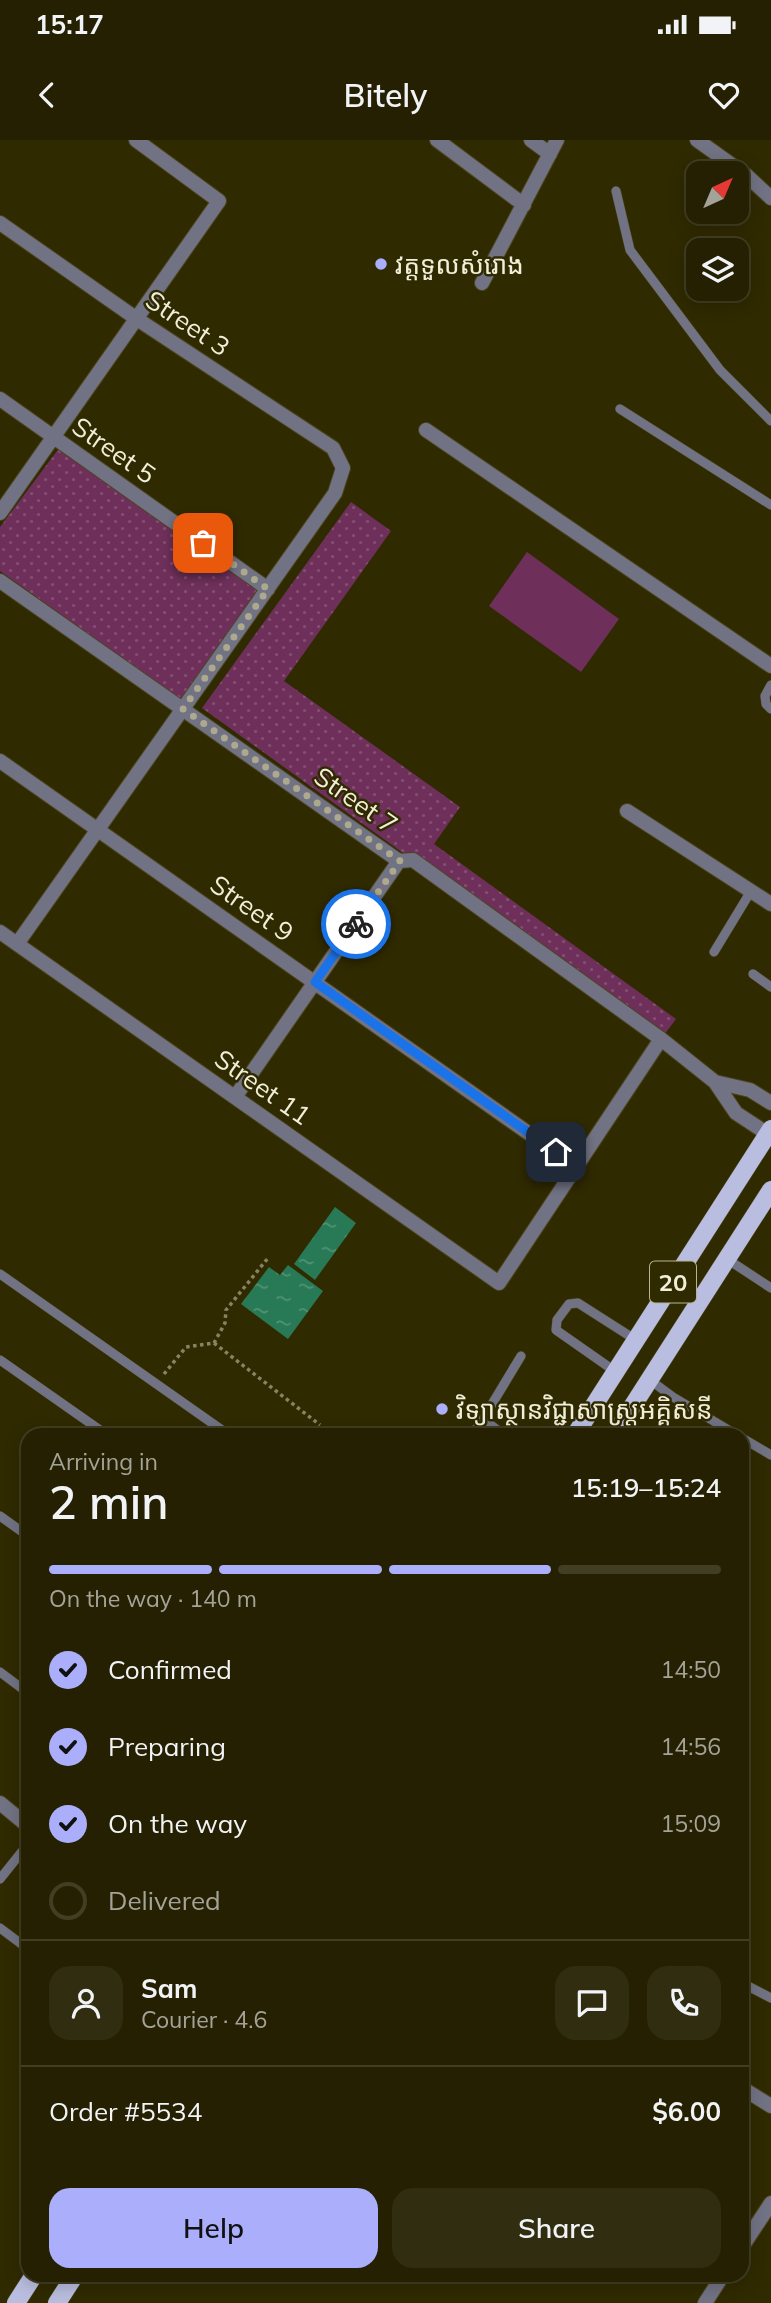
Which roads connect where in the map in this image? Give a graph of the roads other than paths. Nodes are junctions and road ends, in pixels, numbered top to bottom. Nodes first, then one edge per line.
1 (136, 140) edge
2 (437, 140) edge
3 (531, 140) edge
4 (557, 140) edge
5 (697, 140) edge
6 (550, 154) junction
7 (616, 191) dead end
8 (771, 198) edge
9 (524, 205) junction
10 (0, 223) edge
11 (482, 283) dead end
12 (137, 319) junction
13 (0, 399) edge
14 (620, 409) dead end
15 (771, 421) edge
16 (426, 430) dead end
17 (54, 437) junction
18 (771, 505) edge
19 (0, 513) edge
20 (0, 581) edge
21 (268, 589) junction
22 (771, 666) edge
23 (771, 685) edge
24 (183, 709) junction
25 (771, 709) edge
26 (0, 761) edge
27 (627, 811) dead end
28 (98, 830) junction
29 (400, 861) junction
30 (751, 891) junction
31 (771, 904) edge
32 (0, 932) edge
33 (18, 944) junction
34 (714, 952) dead end
35 (753, 974) dead end
36 (315, 982) junction
37 (771, 986) edge
38 (661, 1039) junction
39 (715, 1082) junction
40 (235, 1097) junction
41 (771, 1103) edge
42 (770, 1133) edge
43 (578, 1168) junction
44 (771, 1190) edge
45 (727, 1259) junction
46 (0, 1273) edge
47 (771, 1288) edge
48 (636, 1340) junction
49 (522, 1356) dead end
50 (0, 1360) edge
51 (616, 1372) junction
52 (649, 1380) junction
53 (483, 1419) junction
54 (97, 1428) edge
55 (219, 1428) edge
56 (477, 1428) edge
57 (495, 1428) edge
58 (580, 1428) edge
59 (618, 1428) edge
60 (725, 1428) edge
61 (749, 1442) edge
62 (771, 1455) edge
63 (0, 1516) edge
64 (21, 1531) edge
65 (0, 1672) edge
66 (21, 1688) edge
67 (0, 1803) edge
68 (21, 1820) edge
69 (21, 1853) edge
70 (0, 1879) edge
71 (0, 1928) edge
72 (21, 1944) edge
73 (749, 1987) edge
74 (771, 1998) edge
75 (749, 2092) edge
76 (771, 2106) edge
77 (771, 2203) edge
78 (749, 2236) edge
79 (30, 2282) edge
80 (70, 2282) edge
81 (718, 2282) edge
82 (16, 2303) edge
83 (57, 2303) edge
84 (705, 2303) edge

1 - 12 street
2 - 9 street
3 - 6 street
4 - 6 street
5 - 8 street
6 - 9 street
7 - 15 lane
9 - 11 street
10 - 12 street, Street 3
12 - 17 street
12 - 21 street, Street 3
13 - 17 street, Street 5
14 - 18 lane
16 - 22 street
17 - 19 street
17 - 21 street, Street 5
20 - 24 street, Street 7
21 - 24 street
23 - 25 lane
24 - 28 street
24 - 29 street, Street 7
26 - 28 street, Street 9
27 - 30 street
28 - 33 street
28 - 36 street, Street 9
29 - 36 street
29 - 38 street, Street 7
30 - 31 street
30 - 34 lane
32 - 33 street, Street 11
33 - 40 street, Street 11
35 - 37 lane
36 - 40 street
36 - 43 street, Street 9
38 - 39 street, Street 7
38 - 43 street
39 - 41 street, Street 7
39 - 42 street, Street 7
40 - 43 street, Street 11
42 - 48 main road, 20
44 - 45 main road, 20
45 - 47 lane
45 - 52 main road, 20
46 - 55 lane
48 - 51 main road, 20
48 - 51 lane
49 - 53 lane
50 - 54 lane
51 - 58 main road, 20
52 - 59 main road, 20
52 - 60 lane
53 - 56 lane
53 - 57 lane
61 - 62 lane
63 - 64 lane
65 - 66 lane
67 - 68 street
69 - 70 lane
71 - 72 lane
73 - 74 lane
75 - 76 street
77 - 78 street
79 - 82 main road
80 - 83 main road
81 - 84 street

